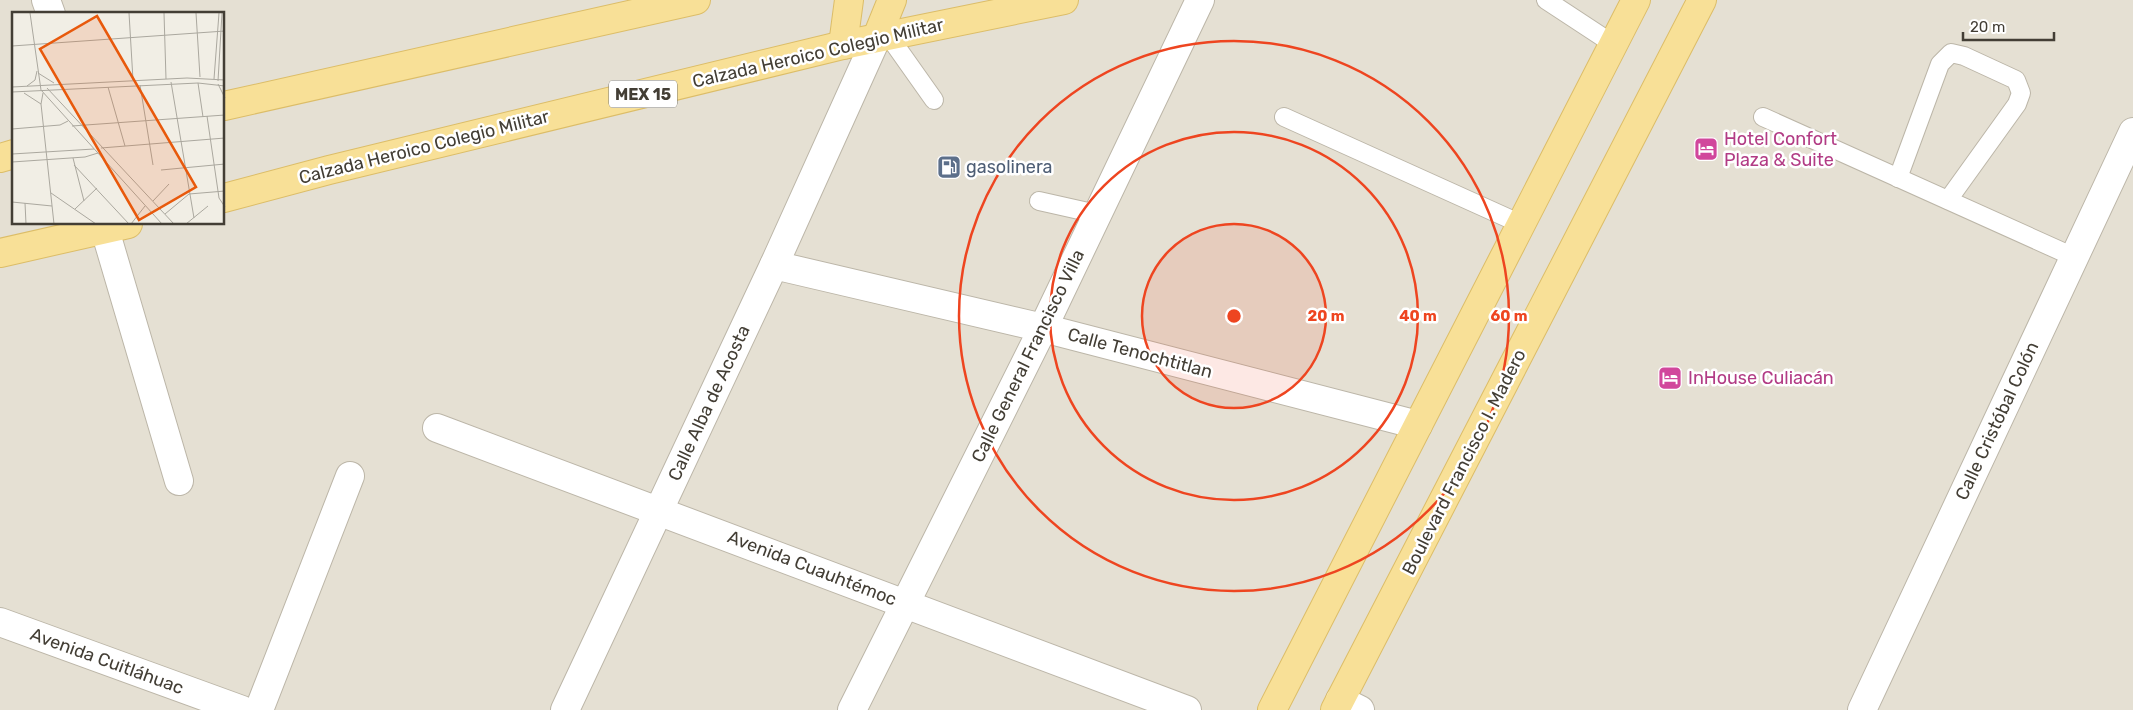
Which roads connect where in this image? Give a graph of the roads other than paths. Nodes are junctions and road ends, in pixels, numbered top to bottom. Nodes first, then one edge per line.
1 (46, 0) edge
2 (696, 0) edge
3 (849, 0) edge
4 (892, 0) edge
5 (1064, 0) edge
6 (1200, 0) edge
7 (1546, 0) edge
8 (1702, 0) edge
9 (50, 12) edge
10 (1624, 17) edge
11 (883, 36) junction
12 (842, 45) junction
13 (850, 94) junction
14 (934, 100) dead end
15 (225, 106) edge
16 (1284, 117) dead end
17 (1763, 117) dead end
18 (2133, 132) edge
19 (1898, 178) junction
20 (225, 198) edge
21 (1948, 200) junction
22 (1039, 201) dead end
23 (1097, 214) junction
24 (1521, 224) junction
25 (117, 227) edge
26 (0, 253) edge
27 (2074, 257) junction
28 (774, 265) junction
29 (1043, 328) junction
30 (1418, 425) junction
31 (437, 428) dead end
32 (350, 476) dead end
33 (179, 481) dead end
34 (659, 511) junction
35 (907, 604) junction
36 (0, 622) edge
37 (1345, 707) edge
38 (242, 710) edge
39 (259, 710) edge
40 (565, 710) edge
41 (852, 710) edge
42 (1187, 710) edge
43 (1272, 710) edge
44 (1862, 710) edge

1 - 9 street
2 - 15 main road
3 - 12 main road
4 - 11 main road
5 - 11 main road, Calzada Heroico Colegio Militar / MEX 15
6 - 23 street, Calle General Francisco Villa
7 - 10 lane
8 - 37 main road, Boulevard Francisco I. Madero
10 - 24 main road
11 - 12 main road, Calzada Heroico Colegio Militar / MEX 15
11 - 13 street, Calle Alba de Acosta
11 - 14 lane
12 - 13 street
12 - 20 main road, Calzada Heroico Colegio Militar / MEX 15
13 - 28 street, Calle Alba de Acosta
16 - 24 lane
17 - 19 lane
18 - 27 street, Calle Cristóbal Colón
19 - 21 lane
19 - 21 lane
21 - 27 lane
22 - 23 lane
23 - 29 street, Calle General Francisco Villa
24 - 30 main road
25 - 26 main road
25 - 33 street
27 - 44 street, Calle Cristóbal Colón
28 - 29 street, Calle Tenochtitlan
28 - 34 street, Calle Alba de Acosta
29 - 30 street, Calle Tenochtitlan
29 - 35 street, Calle General Francisco Villa
30 - 43 main road
31 - 34 street, Avenida Cuauhtémoc
32 - 39 street
34 - 35 street, Avenida Cuauhtémoc
34 - 40 street, Calle Alba de Acosta
35 - 41 street, Calle General Francisco Villa
35 - 42 street, Avenida Cuauhtémoc
36 - 38 street, Avenida Cuitláhuac

